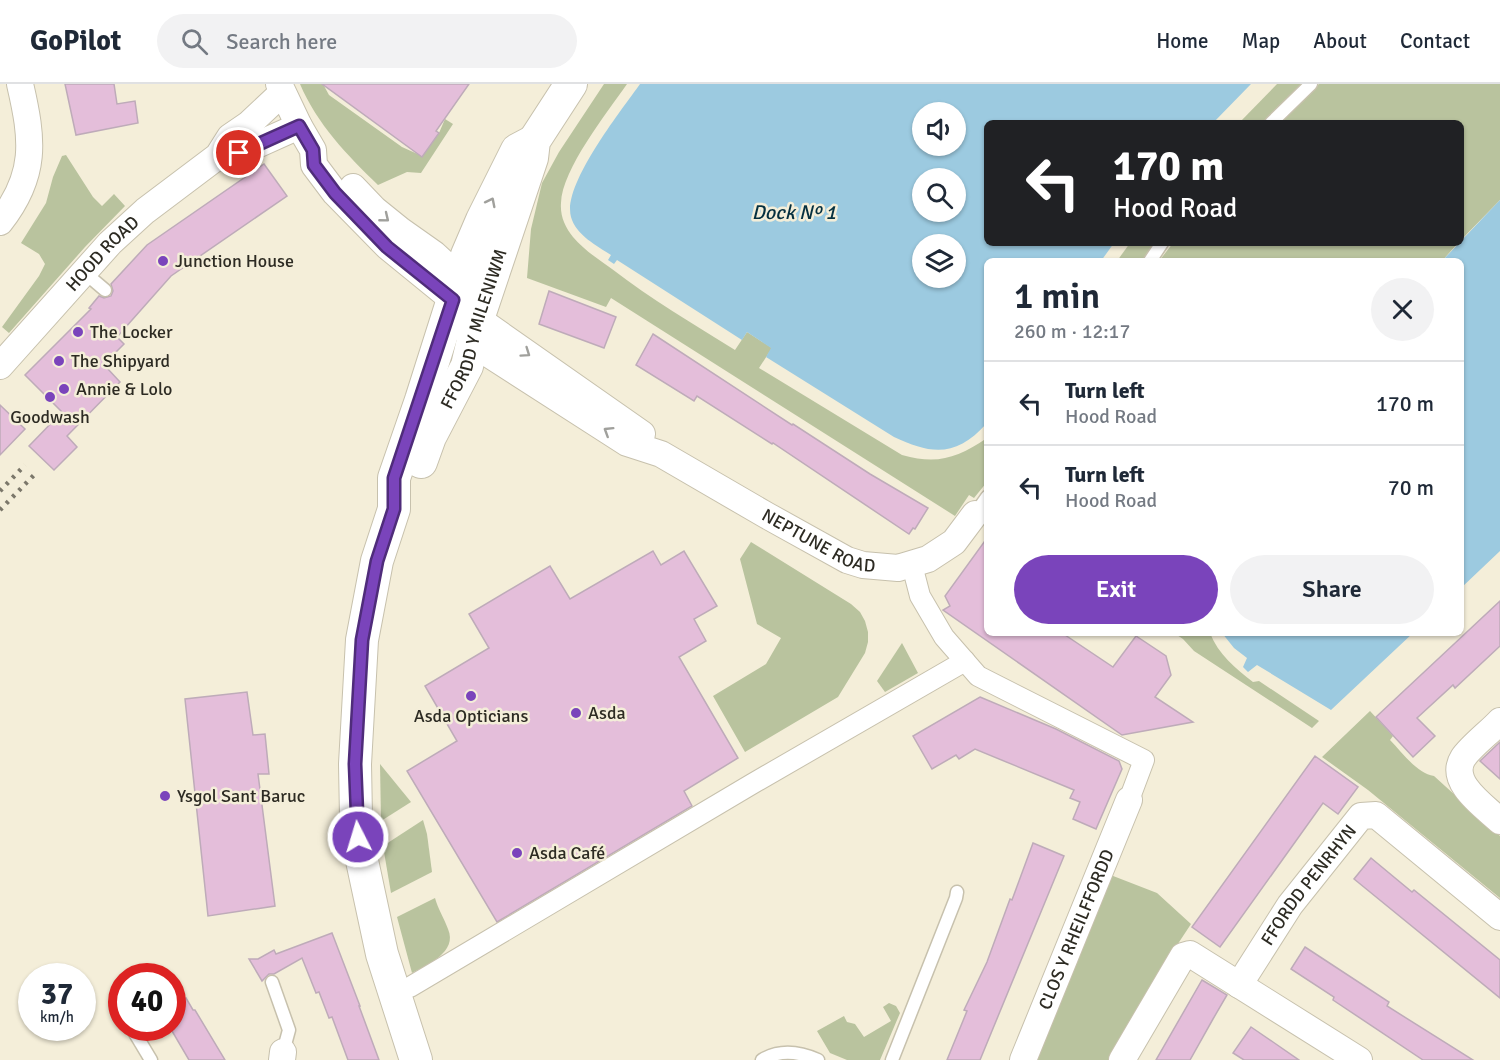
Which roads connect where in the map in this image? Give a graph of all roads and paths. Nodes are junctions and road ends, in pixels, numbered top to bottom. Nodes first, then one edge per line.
1 (20, 84) edge
2 (571, 84) edge
3 (1311, 84) edge
4 (280, 88) edge
5 (1274, 120) edge
6 (299, 126) junction
7 (534, 141) junction
8 (218, 156) junction
9 (0, 222) edge
10 (85, 273) junction
11 (457, 289) junction
12 (105, 290) dead end
13 (475, 331) junction
14 (0, 366) edge
15 (981, 506) edge
16 (394, 509) junction
17 (912, 565) junction
18 (965, 661) junction
19 (1500, 721) edge
20 (1128, 800) joint
21 (1500, 821) edge
22 (957, 892) dead end
23 (1500, 916) edge
24 (272, 982) dead end
25 (1239, 985) junction
26 (410, 987) dead end
27 (140, 1041) edge
28 (282, 1056) edge
29 (151, 1060) edge
30 (417, 1060) edge
31 (762, 1060) edge
32 (818, 1060) edge
33 (892, 1060) edge
34 (1023, 1060) edge
35 (1122, 1060) edge
36 (1359, 1060) edge

1 - 9 street
2 - 7 street, FFORDD Y MILENIWM
3 - 5 lane
4 - 6 street, HOOD ROAD
4 - 8 street, HOOD ROAD
6 - 8 street, HOOD ROAD
6 - 11 street, HOOD ROAD
11 -> 7 street, FFORDD Y MILENIWM
7 - 13 street, FFORDD Y MILENIWM
8 - 10 street, HOOD ROAD
10 - 12 lane
10 - 14 street, HOOD ROAD
11 - 13 street, HOOD ROAD
11 - 16 street, FFORDD Y MILENIWM
13 - 16 street, FFORDD Y MILENIWM
13 - 17 street, NEPTUNE ROAD
15 - 17 street, NEPTUNE ROAD
16 - 30 street, FFORDD Y MILENIWM
17 - 18 street
18 - 20 street
18 - 26 street
19 - 21 street
20 - 34 street, CLOS Y RHEILFFORDD
22 - 33 lane
23 - 25 street, FFORDD PENRHYN
24 - 28 lane
25 - 35 street
25 - 36 street
27 - 29 lane
31 - 32 lane

